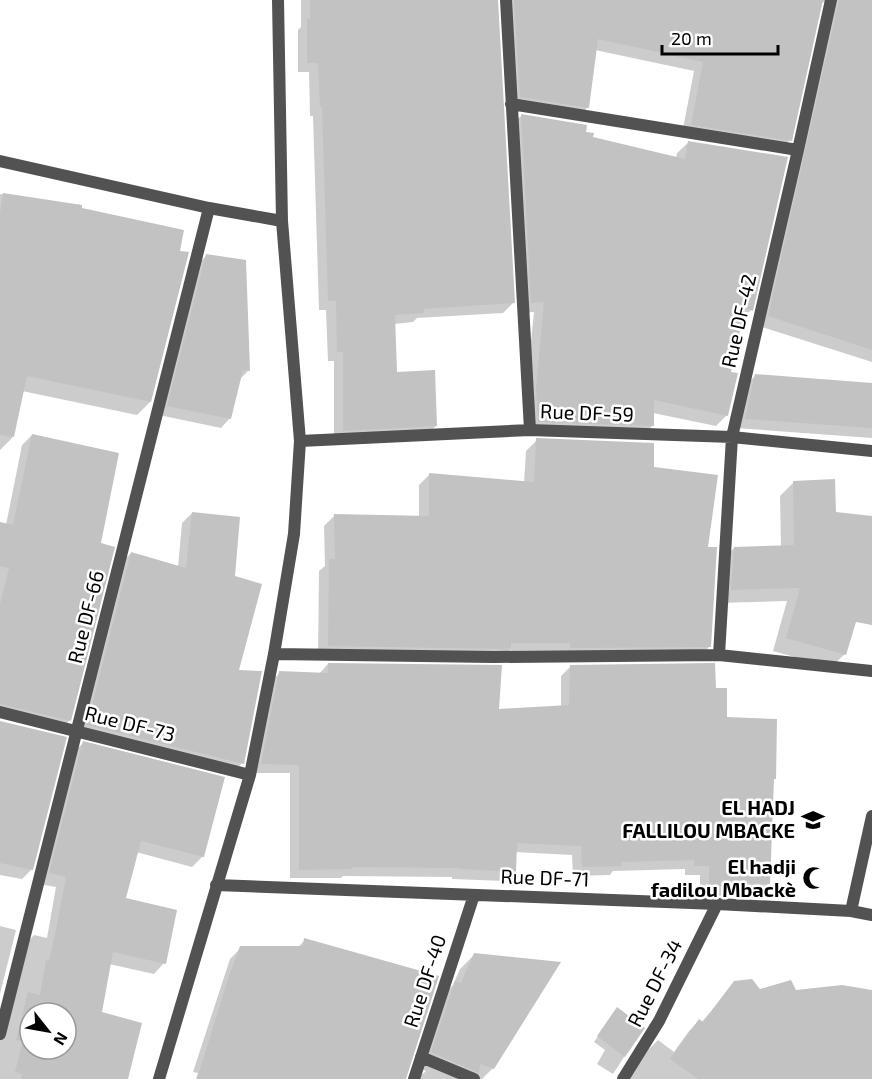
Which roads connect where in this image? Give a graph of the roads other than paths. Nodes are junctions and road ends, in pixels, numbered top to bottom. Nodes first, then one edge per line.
1 (278, 0) edge
2 (506, 0) edge
3 (831, 0) edge
4 (511, 104) junction
5 (798, 150) junction
6 (0, 161) edge
7 (209, 208) junction
8 (282, 221) junction
9 (530, 430) junction
10 (732, 437) junction
11 (300, 441) junction
12 (872, 451) edge
13 (274, 654) junction
14 (719, 655) junction
15 (872, 671) edge
16 (0, 711) edge
17 (78, 731) junction
18 (250, 774) junction
19 (872, 816) edge
20 (216, 885) junction
21 (474, 896) junction
22 (717, 904) junction
23 (852, 911) junction
24 (872, 915) edge
25 (0, 1035) edge
26 (421, 1057) junction
27 (159, 1079) edge
28 (414, 1079) edge
29 (474, 1079) edge
30 (624, 1079) edge

1 - 8 street
2 - 4 street
3 - 5 street, Rue DF-42
4 - 5 street
4 - 9 street
5 - 10 street, Rue DF-42
6 - 7 street
7 - 8 street
7 - 17 street, Rue DF-66
8 - 11 street
9 - 10 street, Rue DF-59
9 - 11 street, Rue DF-59
10 - 12 street, Rue DF-59
10 - 14 street, Rue DF-42
11 - 13 street
13 - 14 street
13 - 18 street
14 - 15 street
16 - 17 street, Rue DF-73
17 - 18 street, Rue DF-73
17 - 25 street, Rue DF-66
18 - 20 street
19 - 23 street
20 - 21 street, Rue DF-71
20 - 27 street
21 - 22 street, Rue DF-71
21 - 26 street, Rue DF-40
22 - 23 street, Rue DF-71
22 - 30 street, Rue DF-34
23 - 24 street, Rue DF-71
26 - 28 street, Rue DF-40
26 - 29 street

